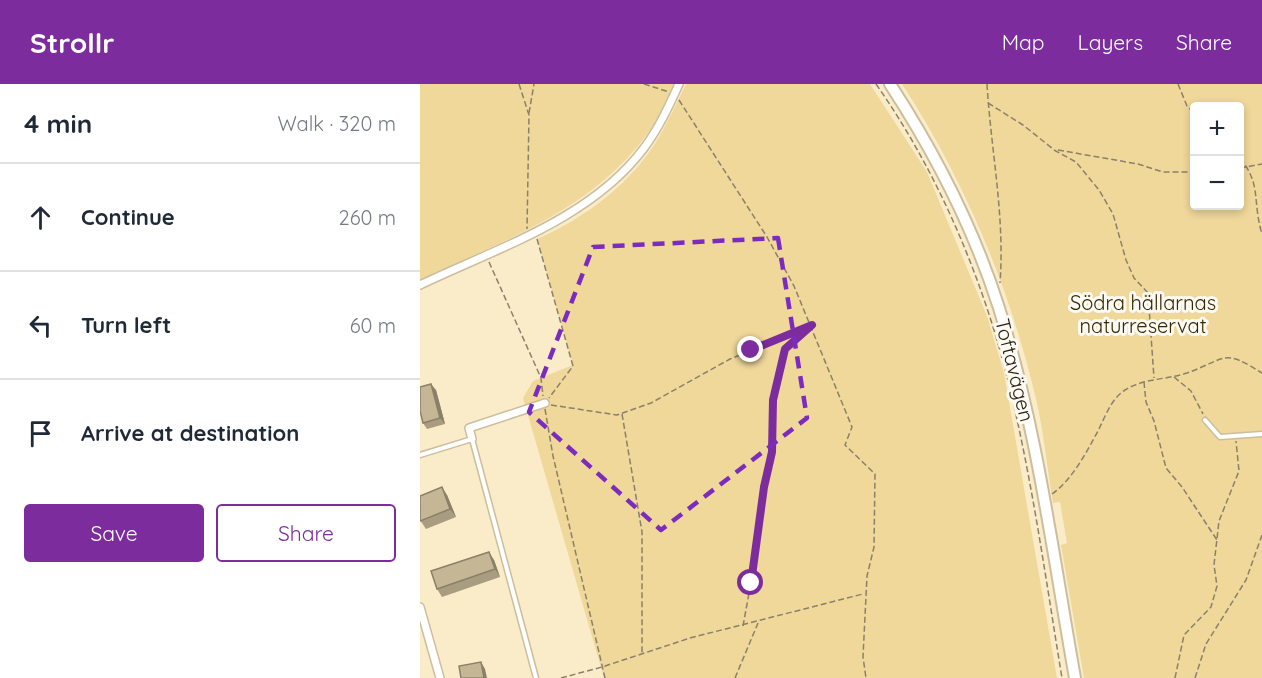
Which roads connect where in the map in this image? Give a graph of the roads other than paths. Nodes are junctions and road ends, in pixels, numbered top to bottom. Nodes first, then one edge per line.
1 (679, 84) edge
2 (890, 84) edge
3 (420, 285) edge
4 (544, 404) road end
5 (1205, 420) road end
6 (1262, 434) edge
7 (472, 439) junction
8 (420, 455) edge
9 (420, 607) edge
10 (440, 678) edge
11 (536, 678) edge
12 (1075, 678) edge

1 - 3 street
2 - 12 main road, Toftavägen
4 - 7 street
5 - 6 lane
7 - 8 lane
7 - 11 lane
9 - 10 street

